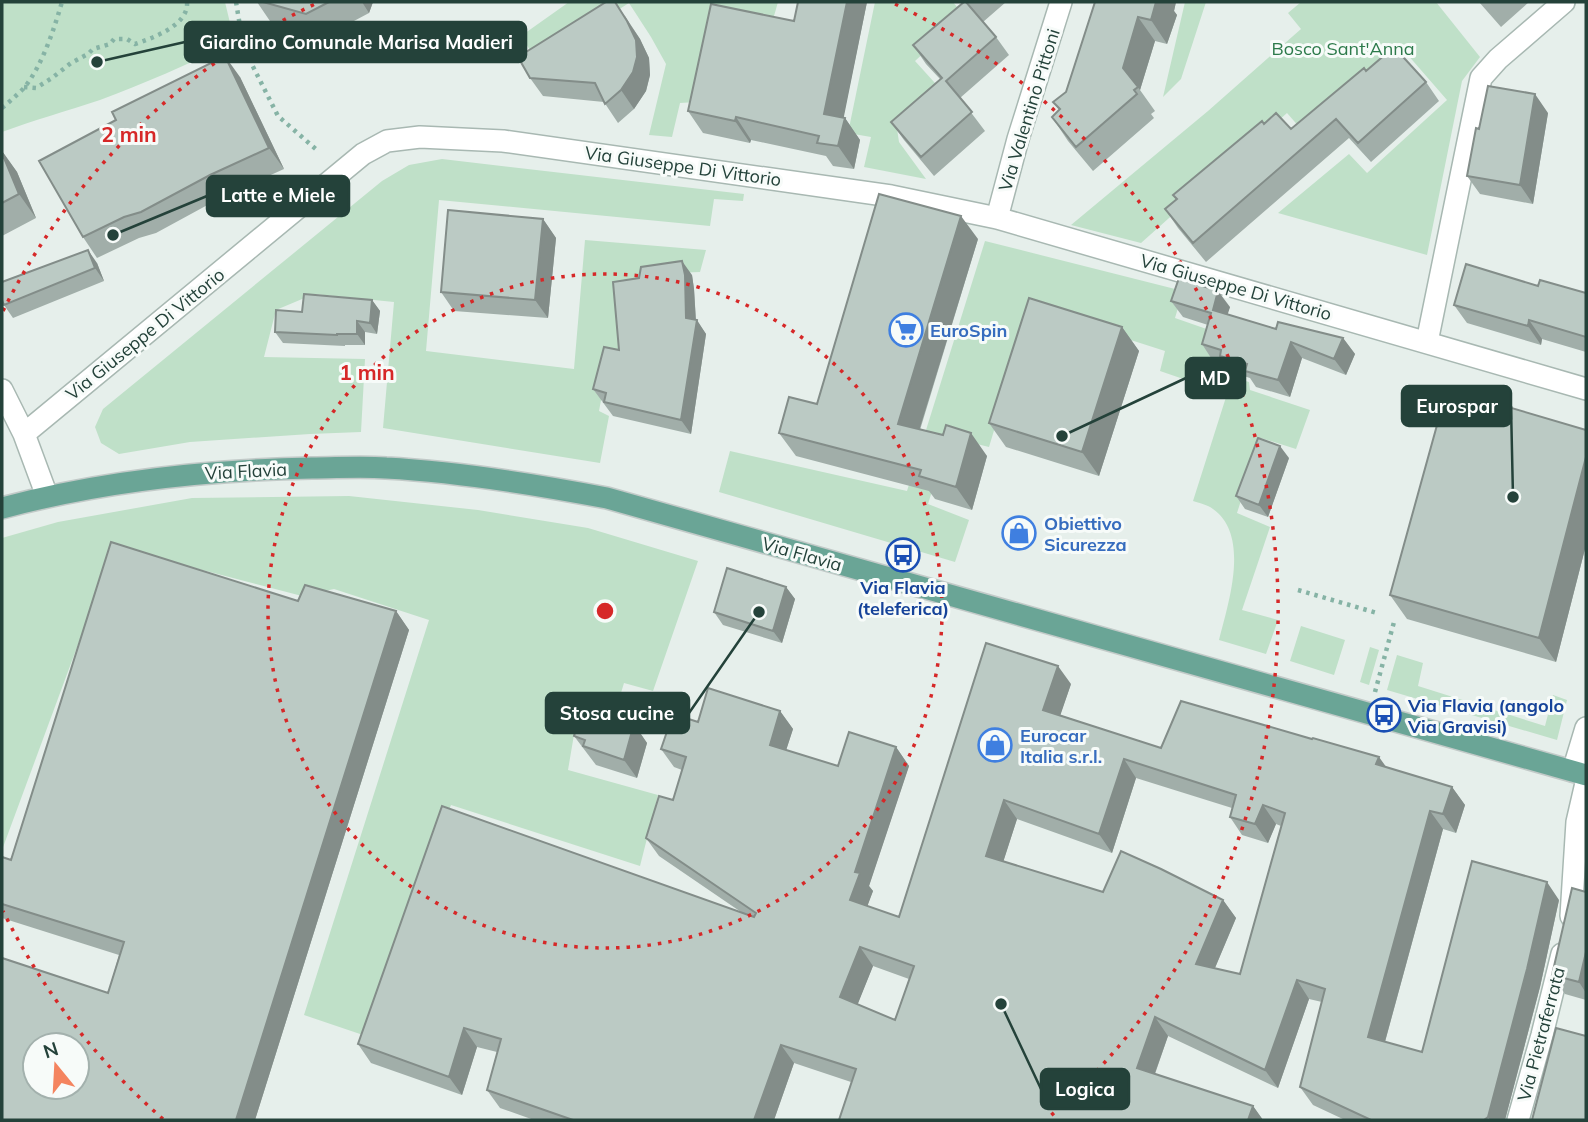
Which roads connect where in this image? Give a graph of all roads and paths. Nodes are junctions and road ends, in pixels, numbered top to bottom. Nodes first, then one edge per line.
1 (62, 2) edge
2 (187, 2) edge
3 (236, 2) edge
4 (1061, 2) edge
5 (1564, 2) edge
6 (24, 87) junction
7 (2, 108) edge
8 (318, 151) dead end
9 (997, 218) junction
10 (1427, 342) junction
11 (1586, 389) edge
12 (2, 390) edge
13 (24, 434) junction
14 (47, 496) junction
15 (2, 508) edge
16 (1298, 590) dead end
17 (1377, 613) dead end
18 (1394, 622) edge
19 (1368, 713) junction
20 (1586, 728) edge
21 (1582, 776) edge
22 (1518, 1120) edge

1 - 6 path
2 - 6 path
3 - 8 path
4 - 9 street, Via Valentino Pittoni
5 - 10 street
6 - 7 path
9 - 10 street, Via Giuseppe Di Vittorio
9 - 13 street, Via Giuseppe Di Vittorio
10 - 11 street, Via Giuseppe Di Vittorio
12 - 13 street
13 - 14 street
14 - 15 main road, Via Flavia
14 - 19 main road, Via Flavia
16 - 17 path
18 - 19 path
19 - 21 main road, Via Flavia
20 - 21 street, Via Pietraferrata
21 - 22 street, Via Pietraferrata

